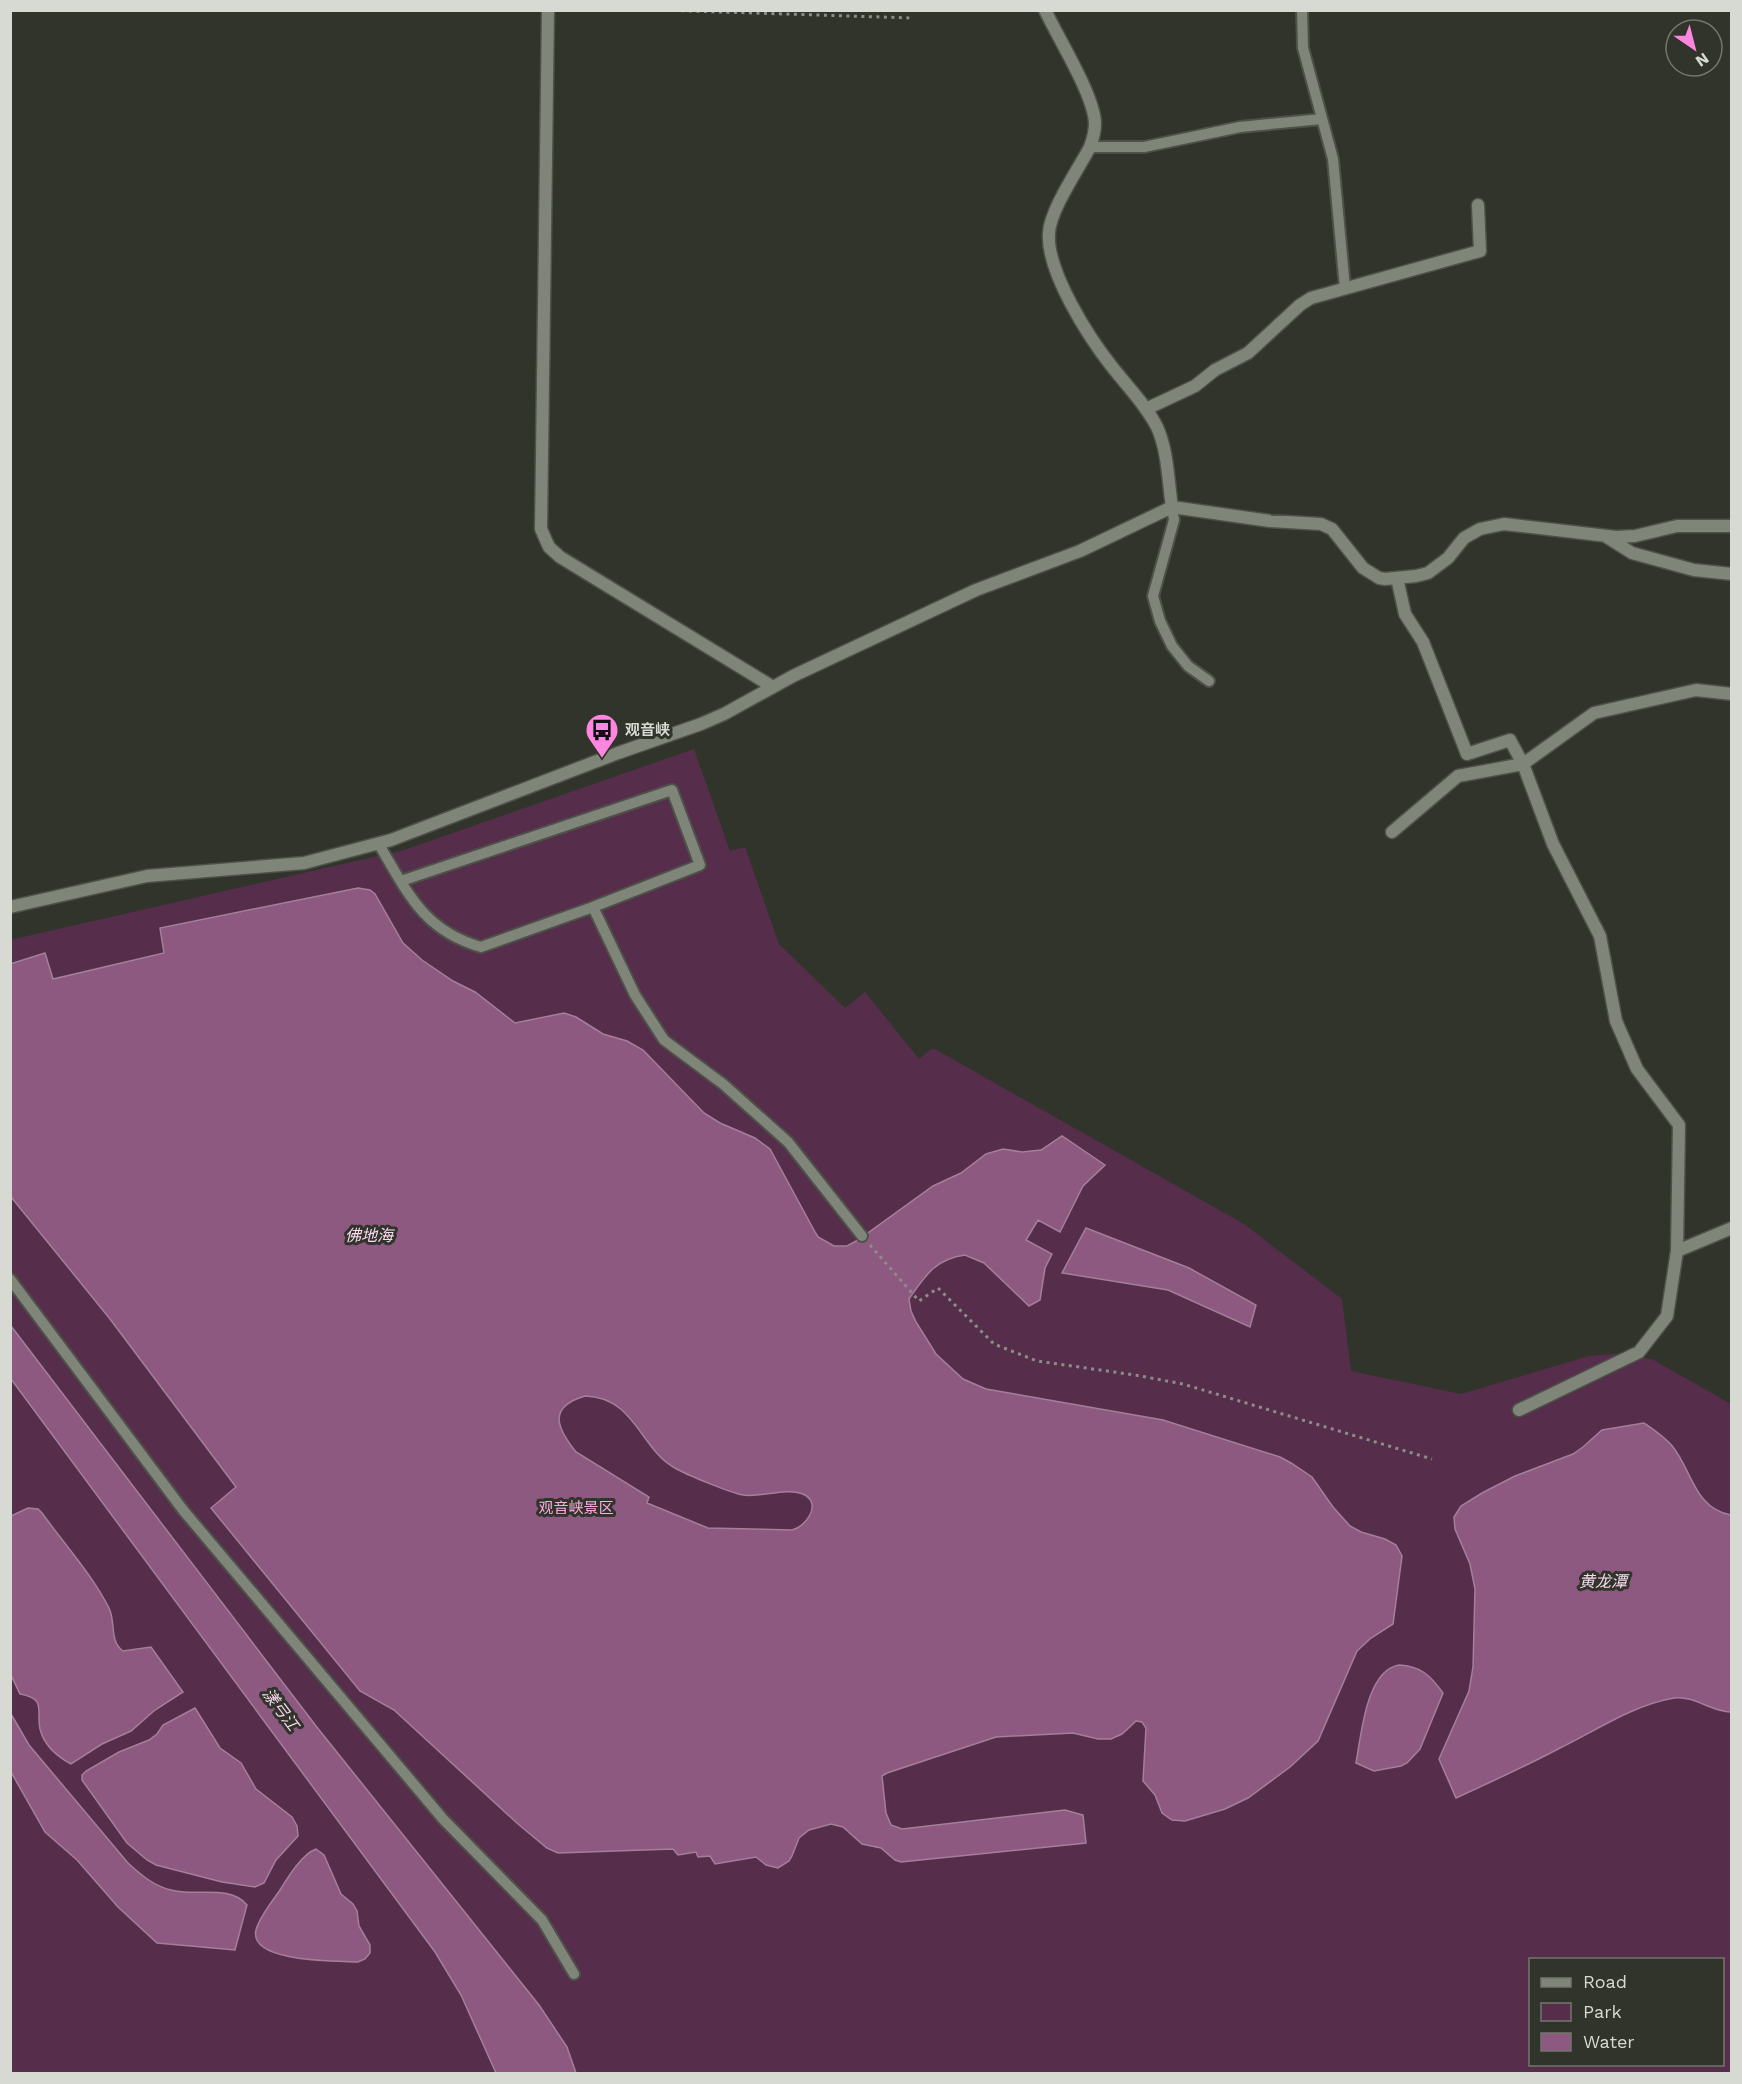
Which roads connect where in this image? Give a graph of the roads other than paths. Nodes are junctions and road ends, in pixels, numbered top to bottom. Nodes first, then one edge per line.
1 (548, 10) edge
2 (1045, 10) edge
3 (1302, 10) edge
4 (1322, 119) junction
5 (1090, 147) junction
6 (1478, 206) dead end
7 (1345, 288) junction
8 (1146, 409) junction
9 (1172, 507) junction
10 (1731, 526) edge
11 (1604, 536) junction
12 (1731, 574) edge
13 (1397, 578) junction
14 (1209, 681) dead end
15 (773, 687) junction
16 (1731, 694) edge
17 (1523, 764) junction
18 (1392, 832) dead end
19 (378, 843) junction
20 (401, 881) junction
21 (10, 907) edge
22 (593, 907) junction
23 (1731, 1228) edge
24 (862, 1236) road end
25 (1677, 1251) junction
26 (10, 1279) edge
27 (1519, 1410) dead end
28 (574, 1974) dead end

1 - 15 street
2 - 5 street
3 - 4 lane
4 - 5 lane
4 - 7 lane
5 - 8 street
6 - 7 street
7 - 8 street
8 - 9 street
9 - 13 street
9 - 14 lane
9 - 15 street
10 - 11 street
11 - 12 street
11 - 13 street
13 - 17 street
15 - 19 street
16 - 17 street
17 - 18 street
17 - 25 street
19 - 20 lane
19 - 21 street
20 - 22 lane
20 - 22 lane
22 - 24 lane
23 - 25 street
25 - 27 street
26 - 28 lane

